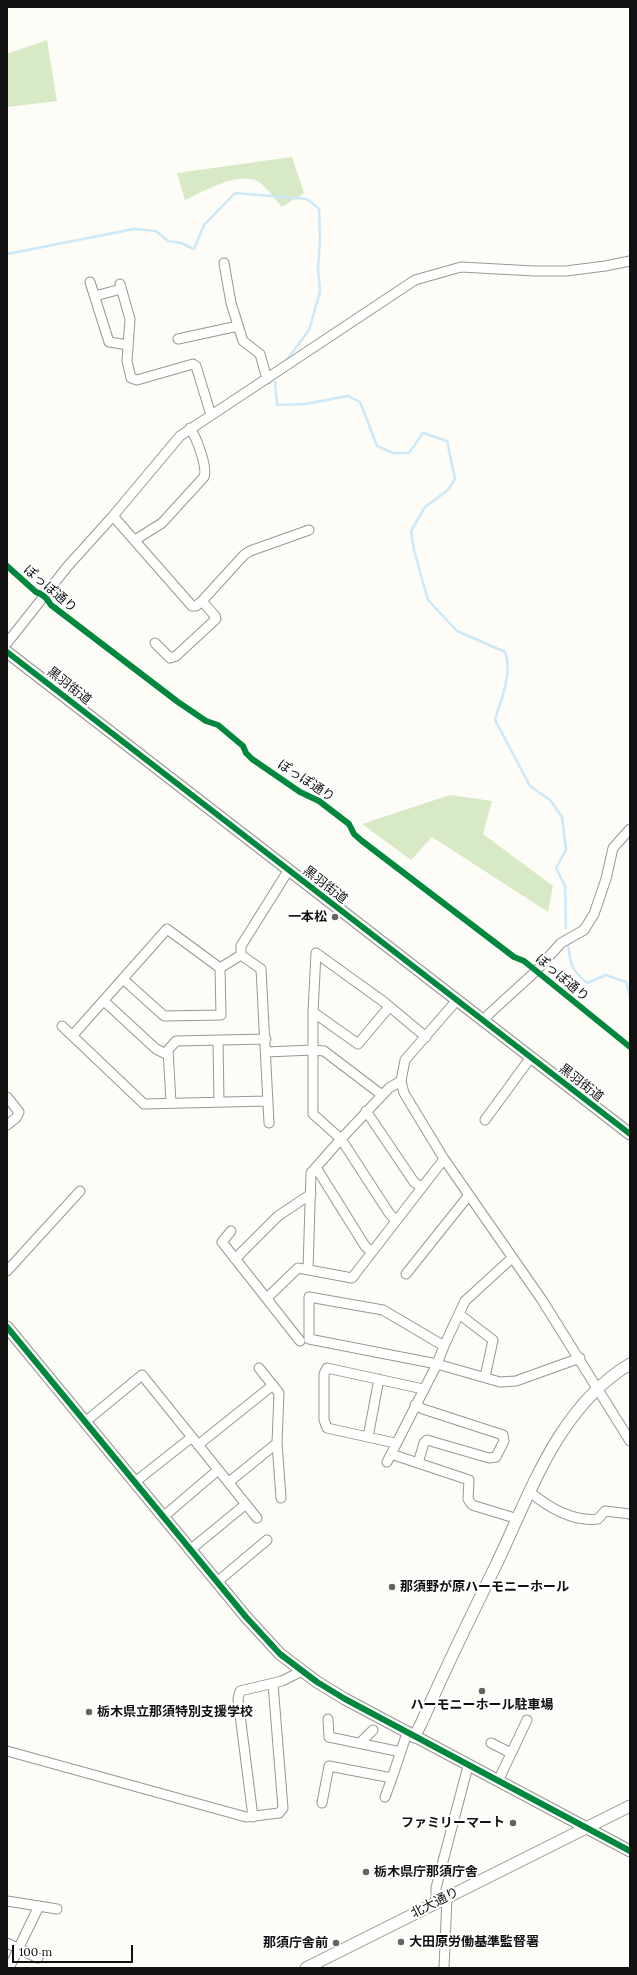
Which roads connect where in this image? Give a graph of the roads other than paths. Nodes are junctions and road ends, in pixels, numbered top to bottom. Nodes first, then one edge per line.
1 (630, 261) edge
2 (224, 263) dead end
3 (90, 282) dead end
4 (95, 296) junction
5 (238, 326) junction
6 (178, 339) dead end
7 (128, 345) junction
8 (267, 378) junction
9 (211, 415) junction
10 (190, 428) junction
11 (113, 516) junction
12 (309, 530) dead end
13 (135, 540) junction
14 (202, 601) junction
15 (7, 643) edge
16 (155, 643) dead end
17 (7, 652) edge
18 (630, 829) edge
19 (288, 871) junction
20 (241, 955) junction
21 (220, 968) junction
22 (123, 979) junction
23 (457, 1000) junction
24 (104, 1001) junction
25 (389, 1007) junction
26 (313, 1012) junction
27 (483, 1021) junction
28 (62, 1026) dead end
29 (74, 1035) junction
30 (426, 1037) junction
31 (266, 1039) junction
32 (218, 1040) junction
33 (313, 1050) junction
34 (266, 1052) junction
35 (168, 1055) junction
36 (531, 1058) junction
37 (401, 1081) junction
38 (382, 1095) junction
39 (7, 1097) edge
40 (219, 1101) junction
41 (267, 1101) junction
42 (171, 1102) junction
43 (366, 1111) junction
44 (485, 1120) dead end
45 (269, 1123) dead end
46 (7, 1125) edge
47 (630, 1134) edge
48 (341, 1139) junction
49 (444, 1159) junction
50 (317, 1168) junction
51 (421, 1187) junction
52 (80, 1191) dead end
53 (311, 1194) junction
54 (468, 1195) junction
55 (396, 1220) junction
56 (231, 1231) dead end
57 (372, 1252) junction
58 (512, 1258) junction
59 (235, 1259) junction
60 (308, 1269) junction
61 (7, 1271) edge
62 (406, 1274) dead end
63 (266, 1298) junction
64 (459, 1314) junction
65 (7, 1326) edge
66 (300, 1341) dead end
67 (444, 1346) junction
68 (580, 1358) junction
69 (437, 1364) junction
70 (630, 1364) edge
71 (259, 1368) dead end
72 (485, 1377) junction
73 (379, 1379) junction
74 (273, 1385) junction
75 (423, 1389) junction
76 (598, 1389) junction
77 (415, 1405) junction
78 (86, 1422) junction
79 (368, 1437) junction
80 (195, 1441) junction
81 (630, 1441) edge
82 (277, 1443) junction
83 (396, 1443) junction
84 (418, 1463) junction
85 (218, 1470) junction
86 (135, 1482) junction
87 (229, 1482) junction
88 (530, 1492) junction
89 (281, 1498) dead end
90 (246, 1504) junction
91 (630, 1514) edge
92 (163, 1517) junction
93 (257, 1518) dead end
94 (518, 1519) junction
95 (267, 1540) dead end
96 (190, 1550) junction
97 (217, 1582) junction
98 (302, 1671) junction
99 (273, 1684) junction
100 (328, 1719) dead end
101 (527, 1720) dead end
102 (373, 1730) dead end
103 (411, 1735) junction
104 (491, 1743) dead end
105 (360, 1744) junction
106 (7, 1751) edge
107 (401, 1752) junction
108 (511, 1753) junction
109 (468, 1766) junction
110 (392, 1778) junction
111 (498, 1781) junction
112 (385, 1797) dead end
113 (322, 1803) dead end
114 (630, 1806) edge
115 (254, 1817) junction
116 (585, 1827) junction
117 (630, 1851) edge
118 (447, 1897) junction
119 (7, 1901) edge
120 (436, 1902) junction
121 (39, 1906) junction
122 (57, 1909) dead end
123 (7, 1943) edge
124 (18, 1949) junction
125 (38, 1958) dead end
126 (10, 1968) edge
127 (306, 1968) edge
128 (444, 1968) edge

1 - 8 street
2 - 5 street
3 - 4 street
4 - 7 street
4 - 7 street
5 - 6 street
5 - 8 street
7 - 9 street
8 - 9 street
9 - 10 street
10 - 11 street
10 - 13 street
11 - 13 street
11 - 15 street
12 - 14 street
13 - 14 street
14 - 16 street
17 - 19 street, 黒羽街道
18 - 27 street
19 - 20 street
19 - 23 street, 黒羽街道
20 - 21 street
20 - 31 street
21 - 22 street
21 - 22 street
22 - 24 street
23 - 27 street, 黒羽街道
23 - 30 street
24 - 29 street
24 - 35 street
25 - 26 street
25 - 26 street
25 - 30 street
26 - 33 street
27 - 36 street, 黒羽街道
28 - 29 street
29 - 42 street
30 - 37 street
31 - 32 street
31 - 34 street
32 - 35 street
32 - 40 street
33 - 34 street
33 - 38 street
33 - 48 street
34 - 41 street
35 - 42 street
36 - 44 street
36 - 47 street, 黒羽街道
37 - 38 street
37 - 49 street
38 - 43 street
39 - 46 street
40 - 41 street
40 - 42 street
41 - 45 street
43 - 48 street
43 - 51 street
48 - 50 street
48 - 55 street
49 - 51 street
49 - 54 street
50 - 53 street
50 - 57 street
51 - 55 street
52 - 61 street
53 - 59 street
53 - 60 street
54 - 58 street
54 - 62 street
55 - 57 street
56 - 59 street
57 - 60 street
58 - 64 street
58 - 68 street
59 - 63 street
60 - 63 street
63 - 66 street
64 - 67 street
64 - 72 street
65 - 78 street
67 - 69 street
67 - 69 street
68 - 72 street
68 - 76 street
69 - 72 street
69 - 75 street
70 - 76 street
71 - 74 street
73 - 75 street
73 - 79 street
73 - 79 street
74 - 80 street
74 - 82 street
75 - 77 street
76 - 81 street
76 - 88 street
77 - 83 street
77 - 84 street
78 - 80 street
78 - 86 street
79 - 83 street
80 - 85 street
80 - 86 street
82 - 87 street
82 - 89 street
83 - 84 street
84 - 94 street
85 - 87 street
85 - 92 street
86 - 92 street
87 - 90 street
88 - 91 street
88 - 94 street
90 - 93 street
90 - 96 street
92 - 96 street
94 - 103 street
95 - 97 street
96 - 97 street
97 - 98 street
98 - 99 street
98 - 103 street
99 - 115 street
99 - 115 street
100 - 105 street
101 - 108 street
102 - 105 street
103 - 107 street
103 - 109 street
104 - 108 street
105 - 107 street
106 - 115 street
107 - 110 street
108 - 111 street
109 - 111 street
109 - 120 street
110 - 112 street
110 - 113 street
111 - 116 street
114 - 116 street, 北大通り
116 - 117 street
116 - 118 street, 北大通り
118 - 120 street, 北大通り
118 - 128 street
119 - 121 street
120 - 127 street, 北大通り
121 - 122 street
121 - 124 street
123 - 124 street
124 - 125 street
124 - 126 street

